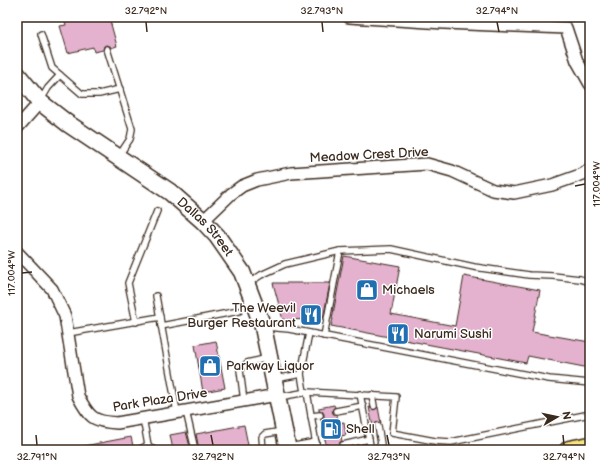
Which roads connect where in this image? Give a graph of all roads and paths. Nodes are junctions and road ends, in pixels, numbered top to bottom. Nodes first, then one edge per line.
1 (349, 17) edge
2 (41, 34) dead end
3 (107, 49) dead end
4 (17, 74) edge
5 (60, 75) junction
6 (590, 84) edge
7 (120, 89) junction
8 (40, 102) junction
9 (17, 128) edge
10 (118, 158) junction
11 (590, 170) edge
12 (157, 211) dead end
13 (203, 221) junction
14 (340, 251) junction
15 (17, 252) edge
16 (590, 282) edge
17 (247, 284) junction
18 (156, 296) dead end
19 (239, 311) dead end
20 (160, 318) junction
21 (136, 322) junction
22 (162, 326) junction
23 (263, 327) junction
24 (68, 333) junction
25 (309, 333) junction
26 (324, 336) junction
27 (269, 358) junction
28 (301, 374) junction
29 (274, 379) junction
30 (590, 383) edge
31 (305, 392) junction
32 (360, 394) junction
33 (372, 395) junction
34 (277, 396) junction
35 (244, 401) junction
36 (363, 406) junction
37 (374, 406) dead end
38 (336, 411) dead end
39 (182, 412) junction
40 (320, 414) dead end
41 (590, 414) edge
42 (311, 416) junction
43 (143, 418) junction
44 (378, 426) dead end
45 (284, 431) junction
46 (369, 439) junction
47 (316, 442) junction
48 (148, 445) junction
49 (343, 445) dead end
50 (590, 446) edge
51 (327, 448) dead end
52 (287, 449) edge
53 (138, 450) edge
54 (154, 450) edge
55 (195, 450) edge
56 (263, 450) edge
57 (318, 450) edge
58 (371, 450) edge
59 (376, 450) edge
60 (569, 450) edge

1 - 6 street
2 - 5 lane
3 - 7 lane
4 - 8 street, Dallas Street
5 - 7 lane
5 - 8 lane
7 - 10 lane
8 - 9 street
8 - 10 street, Dallas Street
10 - 13 street, Dallas Street
11 - 13 street, Meadow Crest Drive
12 - 21 lane
13 - 17 street, Dallas Street
14 - 16 lane
14 - 17 lane
14 - 26 lane
15 - 24 street, Park Plaza Drive
17 - 23 street, Dallas Street
18 - 20 lane
19 - 22 lane
20 - 21 lane
20 - 22 lane
21 - 24 lane
22 - 39 lane
23 - 25 lane
23 - 27 street, Dallas Street
24 - 43 street, Park Plaza Drive
25 - 26 lane
25 - 28 lane
26 - 30 lane
27 - 29 street, Dallas Street
27 - 35 lane
28 - 29 lane
28 - 31 lane
29 - 34 street, Dallas Street
31 - 32 lane
31 - 34 lane
31 - 42 lane
32 - 33 lane
32 - 36 lane
33 - 37 lane
33 - 41 lane
34 - 35 street, Park Plaza Drive
34 - 45 street, Dallas Street
35 - 39 street, Park Plaza Drive
36 - 38 lane
36 - 46 lane
39 - 43 street, Park Plaza Drive
39 - 55 lane
40 - 42 lane
42 - 47 lane
43 - 48 lane
44 - 59 lane
45 - 52 street, Dallas Street
45 - 56 lane
46 - 49 lane
46 - 58 lane
47 - 52 lane
47 - 57 lane
48 - 53 lane
48 - 54 lane
50 - 60 main road
51 - 57 lane

